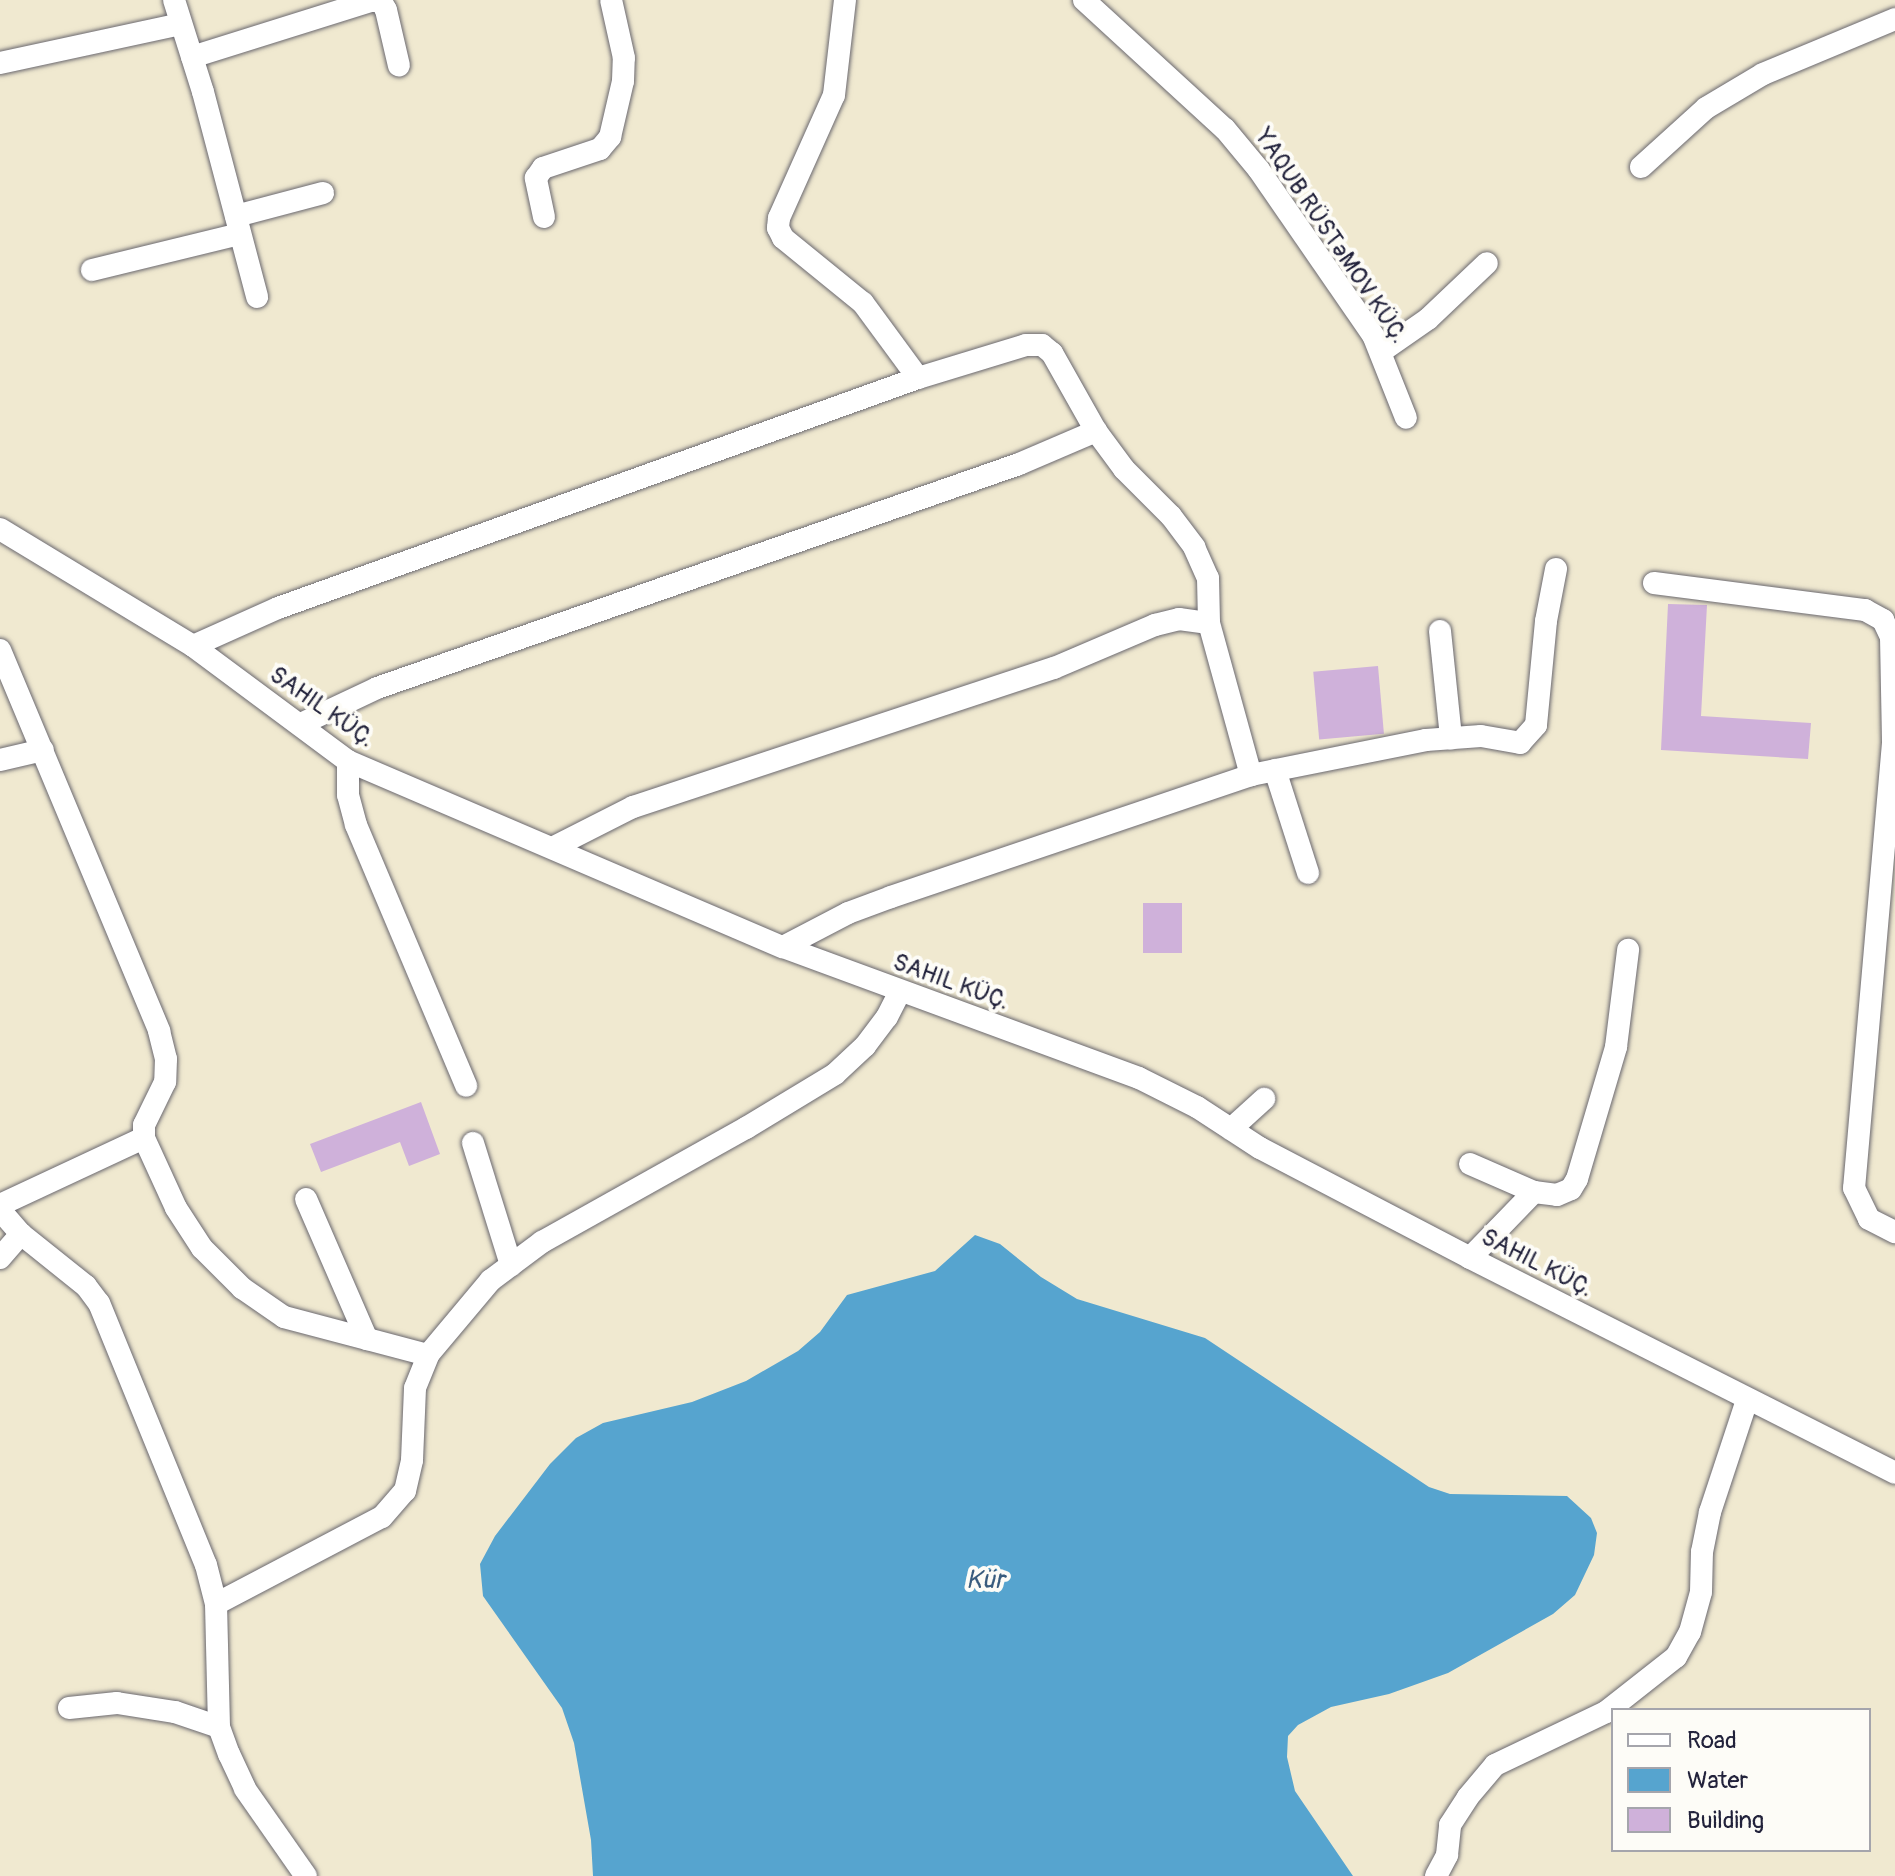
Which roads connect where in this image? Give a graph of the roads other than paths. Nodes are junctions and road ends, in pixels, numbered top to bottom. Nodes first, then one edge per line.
1 (174, 0) edge
2 (611, 0) edge
3 (845, 0) edge
4 (1084, 0) edge
5 (1895, 19) edge
6 (181, 24) junction
7 (192, 57) junction
8 (0, 63) edge
9 (399, 66) dead end
10 (1641, 167) dead end
11 (323, 193) dead end
12 (544, 217) dead end
13 (238, 225) junction
14 (1487, 263) dead end
15 (92, 270) dead end
16 (257, 297) dead end
17 (1382, 351) junction
18 (918, 378) junction
19 (1406, 418) dead end
20 (1096, 431) junction
21 (5, 538) edge
22 (1556, 569) dead end
23 (1654, 583) dead end
24 (1209, 623) junction
25 (1440, 631) dead end
26 (193, 646) junction
27 (0, 650) edge
28 (301, 724) junction
29 (1451, 738) junction
30 (43, 750) junction
31 (0, 760) edge
32 (348, 761) junction
33 (1275, 770) junction
34 (1251, 775) junction
35 (554, 847) junction
36 (1308, 873) dead end
37 (783, 947) junction
38 (1628, 950) dead end
39 (900, 992) junction
40 (466, 1086) dead end
41 (1264, 1099) dead end
42 (1231, 1129) junction
43 (144, 1138) junction
44 (473, 1143) dead end
45 (1470, 1164) dead end
46 (1534, 1192) junction
47 (306, 1199) dead end
48 (0, 1207) edge
49 (1895, 1232) edge
50 (21, 1234) junction
51 (0, 1258) edge
52 (1470, 1258) junction
53 (511, 1265) junction
54 (367, 1339) junction
55 (428, 1355) junction
56 (1747, 1400) junction
57 (1895, 1473) edge
58 (216, 1604) junction
59 (69, 1708) dead end
60 (1611, 1708) edge
61 (1611, 1708) edge
62 (219, 1727) junction
63 (306, 1876) edge
64 (1436, 1876) edge

1 - 6 street
2 - 12 street
3 - 18 street
4 - 17 street, YAQUB RÜSTƏMOV KÜÇ.
5 - 10 street
6 - 7 street
6 - 8 street
7 - 9 street
7 - 13 street
11 - 13 street
13 - 15 street
13 - 16 street
14 - 17 street
17 - 19 street, YAQUB RÜSTƏMOV KÜÇ.
18 - 20 street
18 - 26 street
20 - 24 street
20 - 28 street
21 - 26 street, SAHIL KÜÇ.
22 - 29 street
23 - 49 street
24 - 34 street
24 - 35 street
25 - 29 street
26 - 28 street, SAHIL KÜÇ.
27 - 30 street
28 - 32 street, SAHIL KÜÇ.
29 - 33 street
30 - 31 street
30 - 43 street
32 - 35 street, SAHIL KÜÇ.
32 - 40 street
33 - 34 street
33 - 36 street
34 - 37 street
35 - 37 street, SAHIL KÜÇ.
37 - 39 street, SAHIL KÜÇ.
38 - 46 street
39 - 42 street, SAHIL KÜÇ.
39 - 53 street
41 - 42 street
42 - 52 street, SAHIL KÜÇ.
43 - 48 street
43 - 54 street
44 - 53 street
45 - 46 street
46 - 52 street
47 - 54 street
48 - 50 street
50 - 51 street
50 - 58 street
52 - 56 street, SAHIL KÜÇ.
53 - 55 street
54 - 55 street
55 - 58 street
56 - 57 street, SAHIL KÜÇ.
56 - 60 street
58 - 62 street
59 - 62 street
61 - 64 street
62 - 63 street

